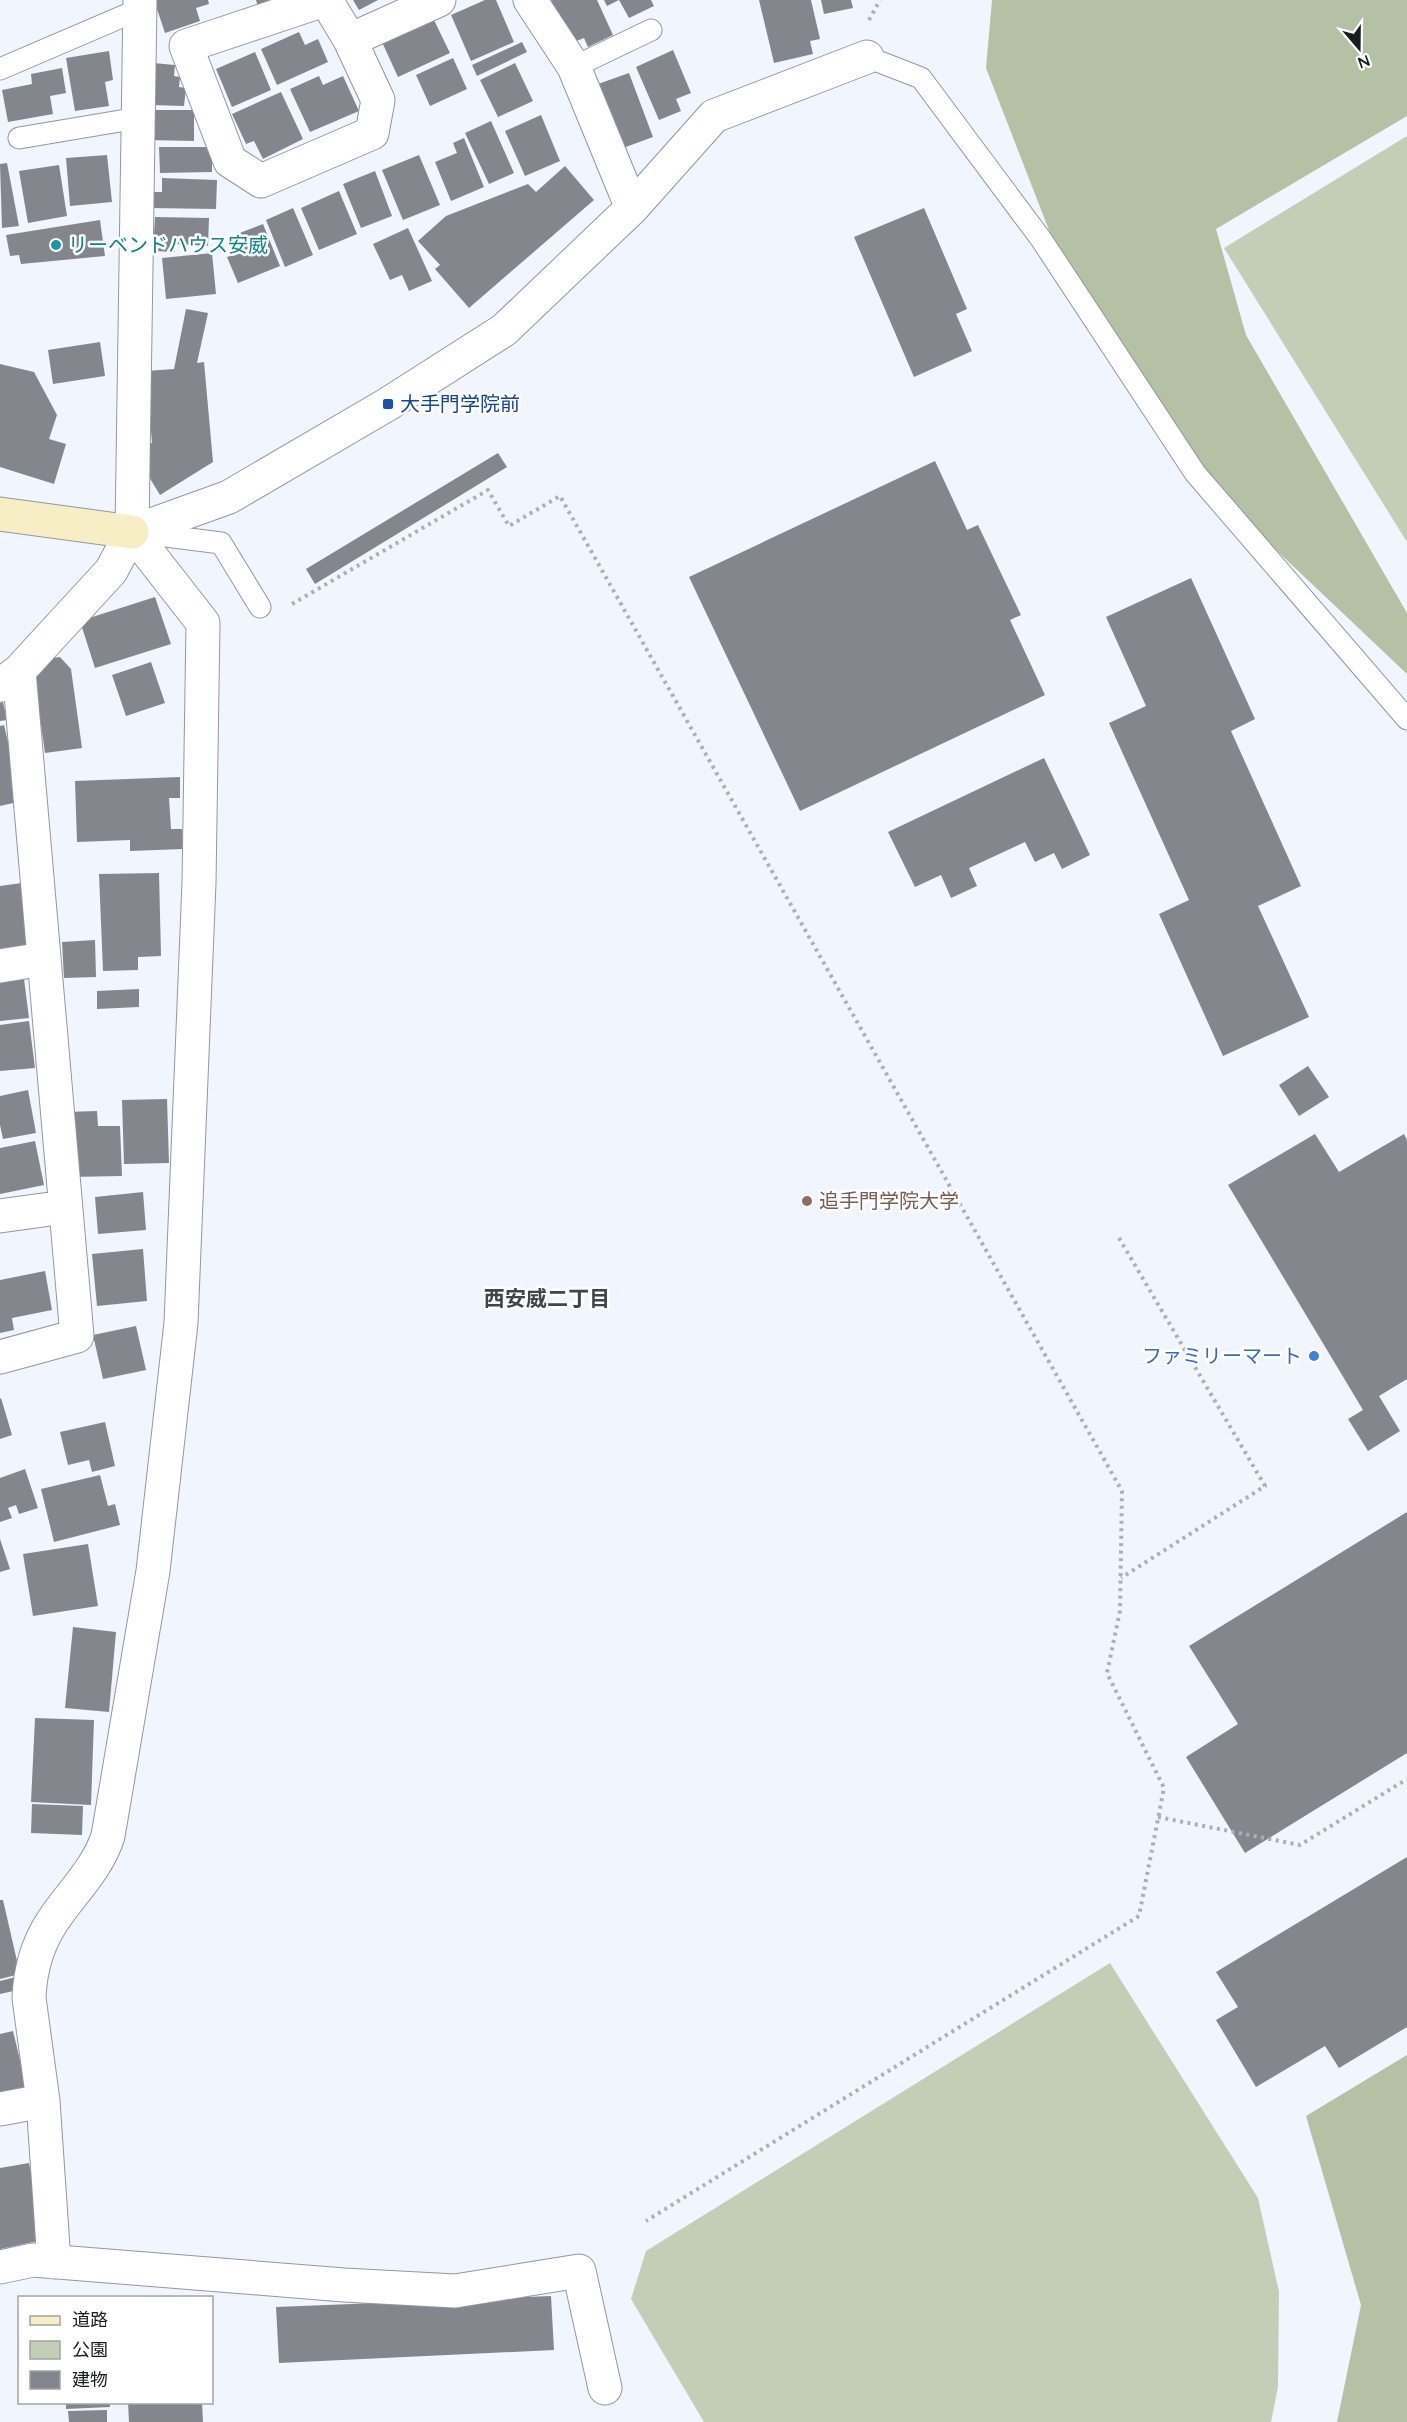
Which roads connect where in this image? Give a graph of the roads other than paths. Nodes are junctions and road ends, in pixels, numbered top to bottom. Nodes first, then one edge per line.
1 (325, 0) edge
2 (439, 0) edge
3 (530, 0) edge
4 (140, 5) edge
5 (651, 30) dead end
6 (350, 40) junction
7 (867, 57) joint
8 (574, 67) junction
9 (0, 69) edge
10 (138, 118) junction
11 (19, 138) dead end
12 (632, 208) junction
13 (0, 514) edge
14 (132, 532) junction
15 (260, 607) dead end
16 (10, 679) edge
17 (1407, 719) edge
18 (43, 959) junction
19 (0, 966) edge
20 (65, 1207) junction
21 (0, 1216) edge
22 (0, 1357) edge
23 (43, 2101) junction
24 (0, 2109) edge
25 (54, 2262) junction
26 (0, 2267) edge
27 (605, 2388) dead end

1 - 6 street
1 - 6 street
2 - 6 street
3 - 8 street
4 - 9 lane
4 - 10 street
5 - 8 lane
7 - 12 street
7 - 17 lane
8 - 12 street
10 - 11 lane
10 - 14 street
12 - 14 street
13 - 14 street
14 - 15 lane
14 - 16 street
14 - 23 street
16 - 18 street
18 - 19 street
18 - 20 street
20 - 21 street
20 - 22 street
23 - 24 street
23 - 25 street
25 - 26 street
25 - 27 street

